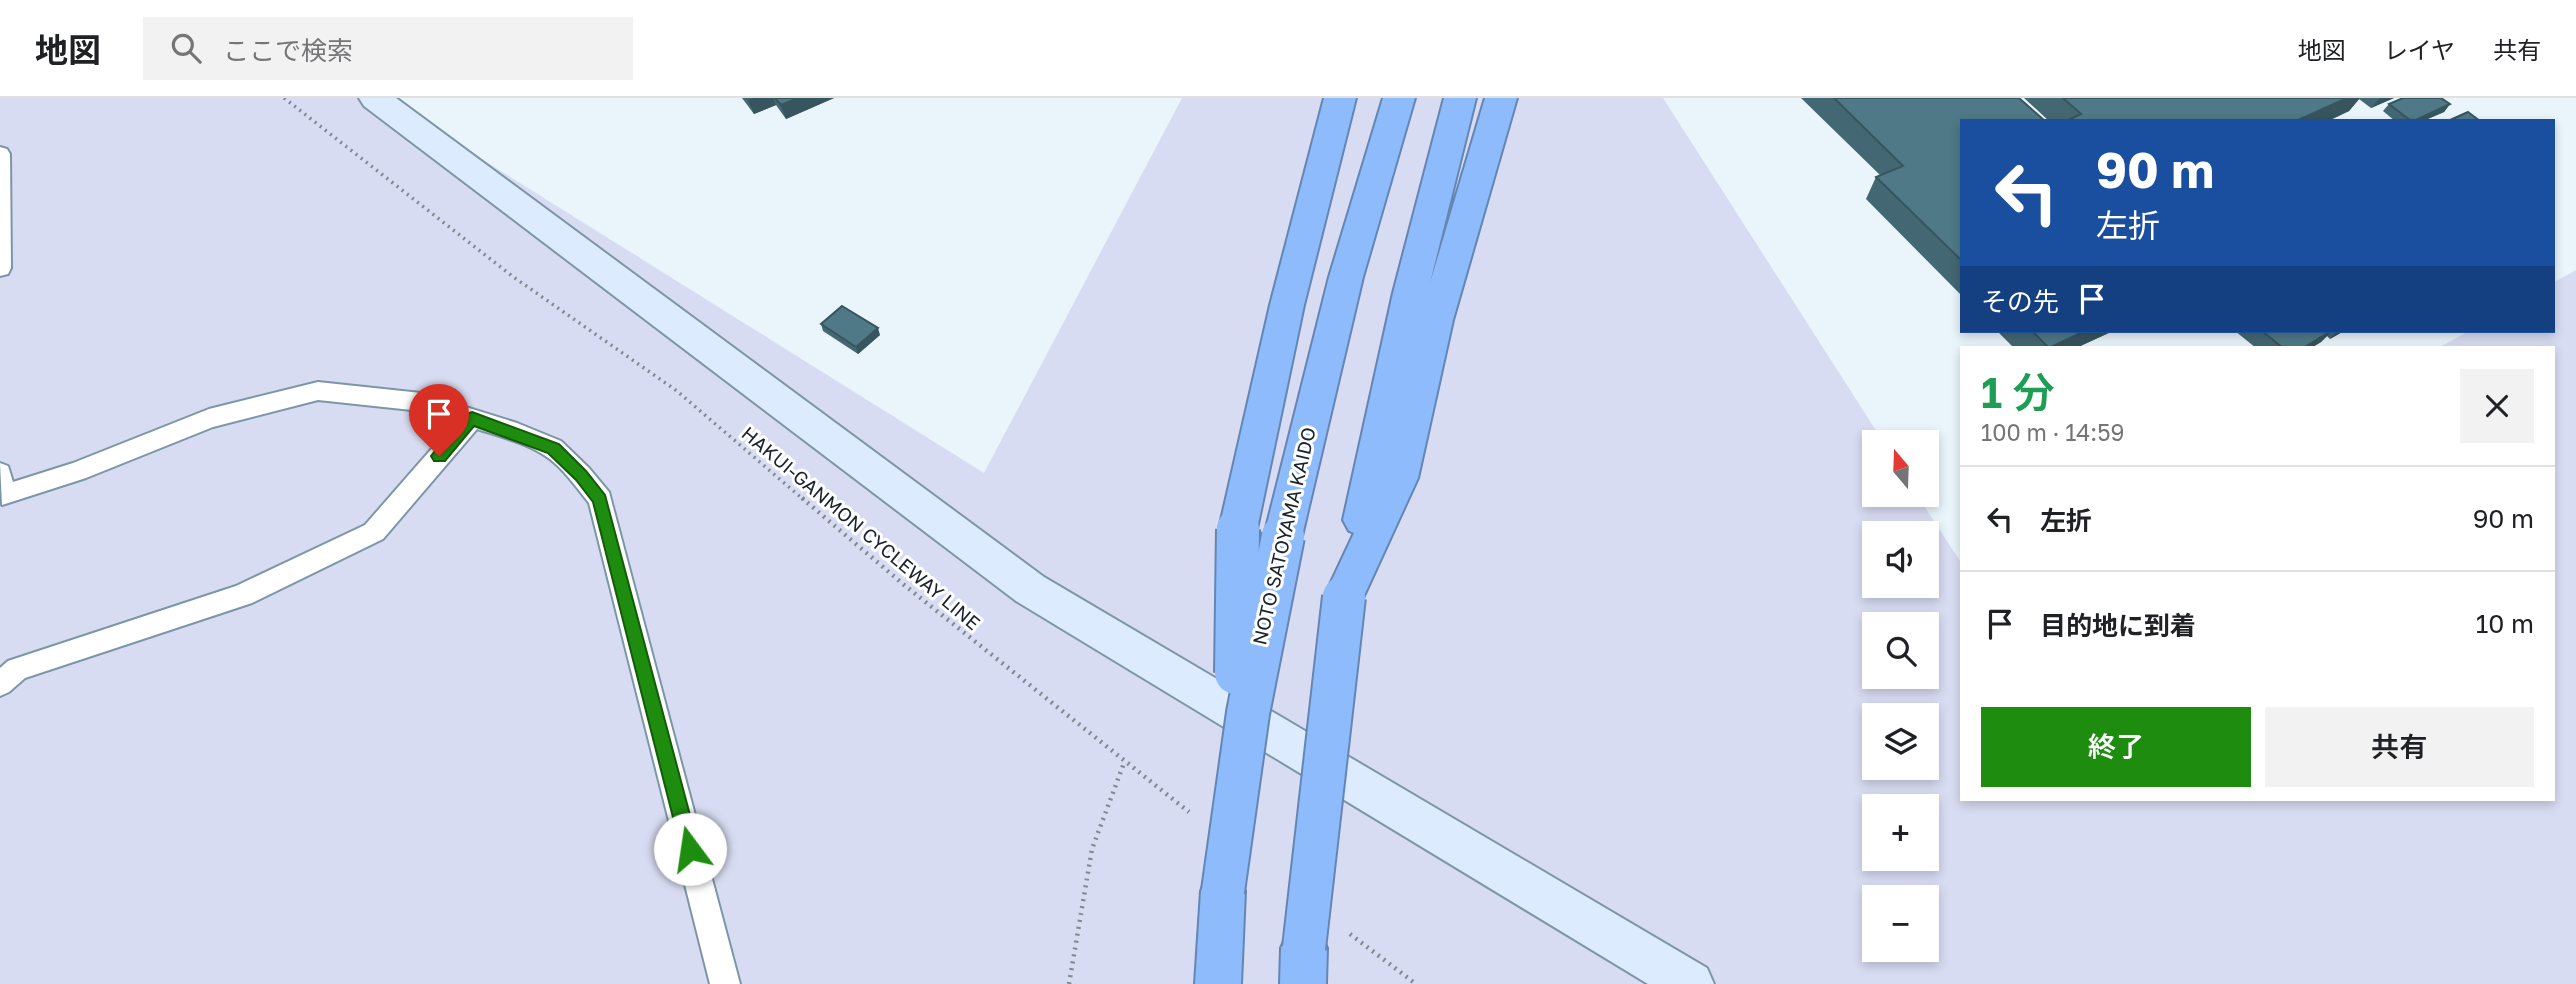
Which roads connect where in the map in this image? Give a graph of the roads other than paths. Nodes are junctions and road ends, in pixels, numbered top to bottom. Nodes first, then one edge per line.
1 (375, 98) edge
2 (1340, 98) edge
3 (1399, 98) edge
4 (1460, 98) edge
5 (1501, 98) edge
6 (0, 154) edge
7 (0, 268) edge
8 (472, 419) junction
9 (0, 472) edge
10 (1344, 597) junction
11 (0, 684) edge
12 (1217, 809) junction
13 (1316, 953) edge
14 (725, 984) edge
15 (1218, 984) edge
16 (1691, 984) edge

1 - 16 street
2 - 12 highway, bridge
3 - 12 highway, NOTO SATOYAMA KAIDO, bridge
4 - 10 highway
5 - 10 highway
6 - 7 lane
8 - 9 lane
8 - 11 lane
8 - 14 lane
10 - 13 highway, bridge
12 - 15 highway, NOTO SATOYAMA KAIDO, bridge

